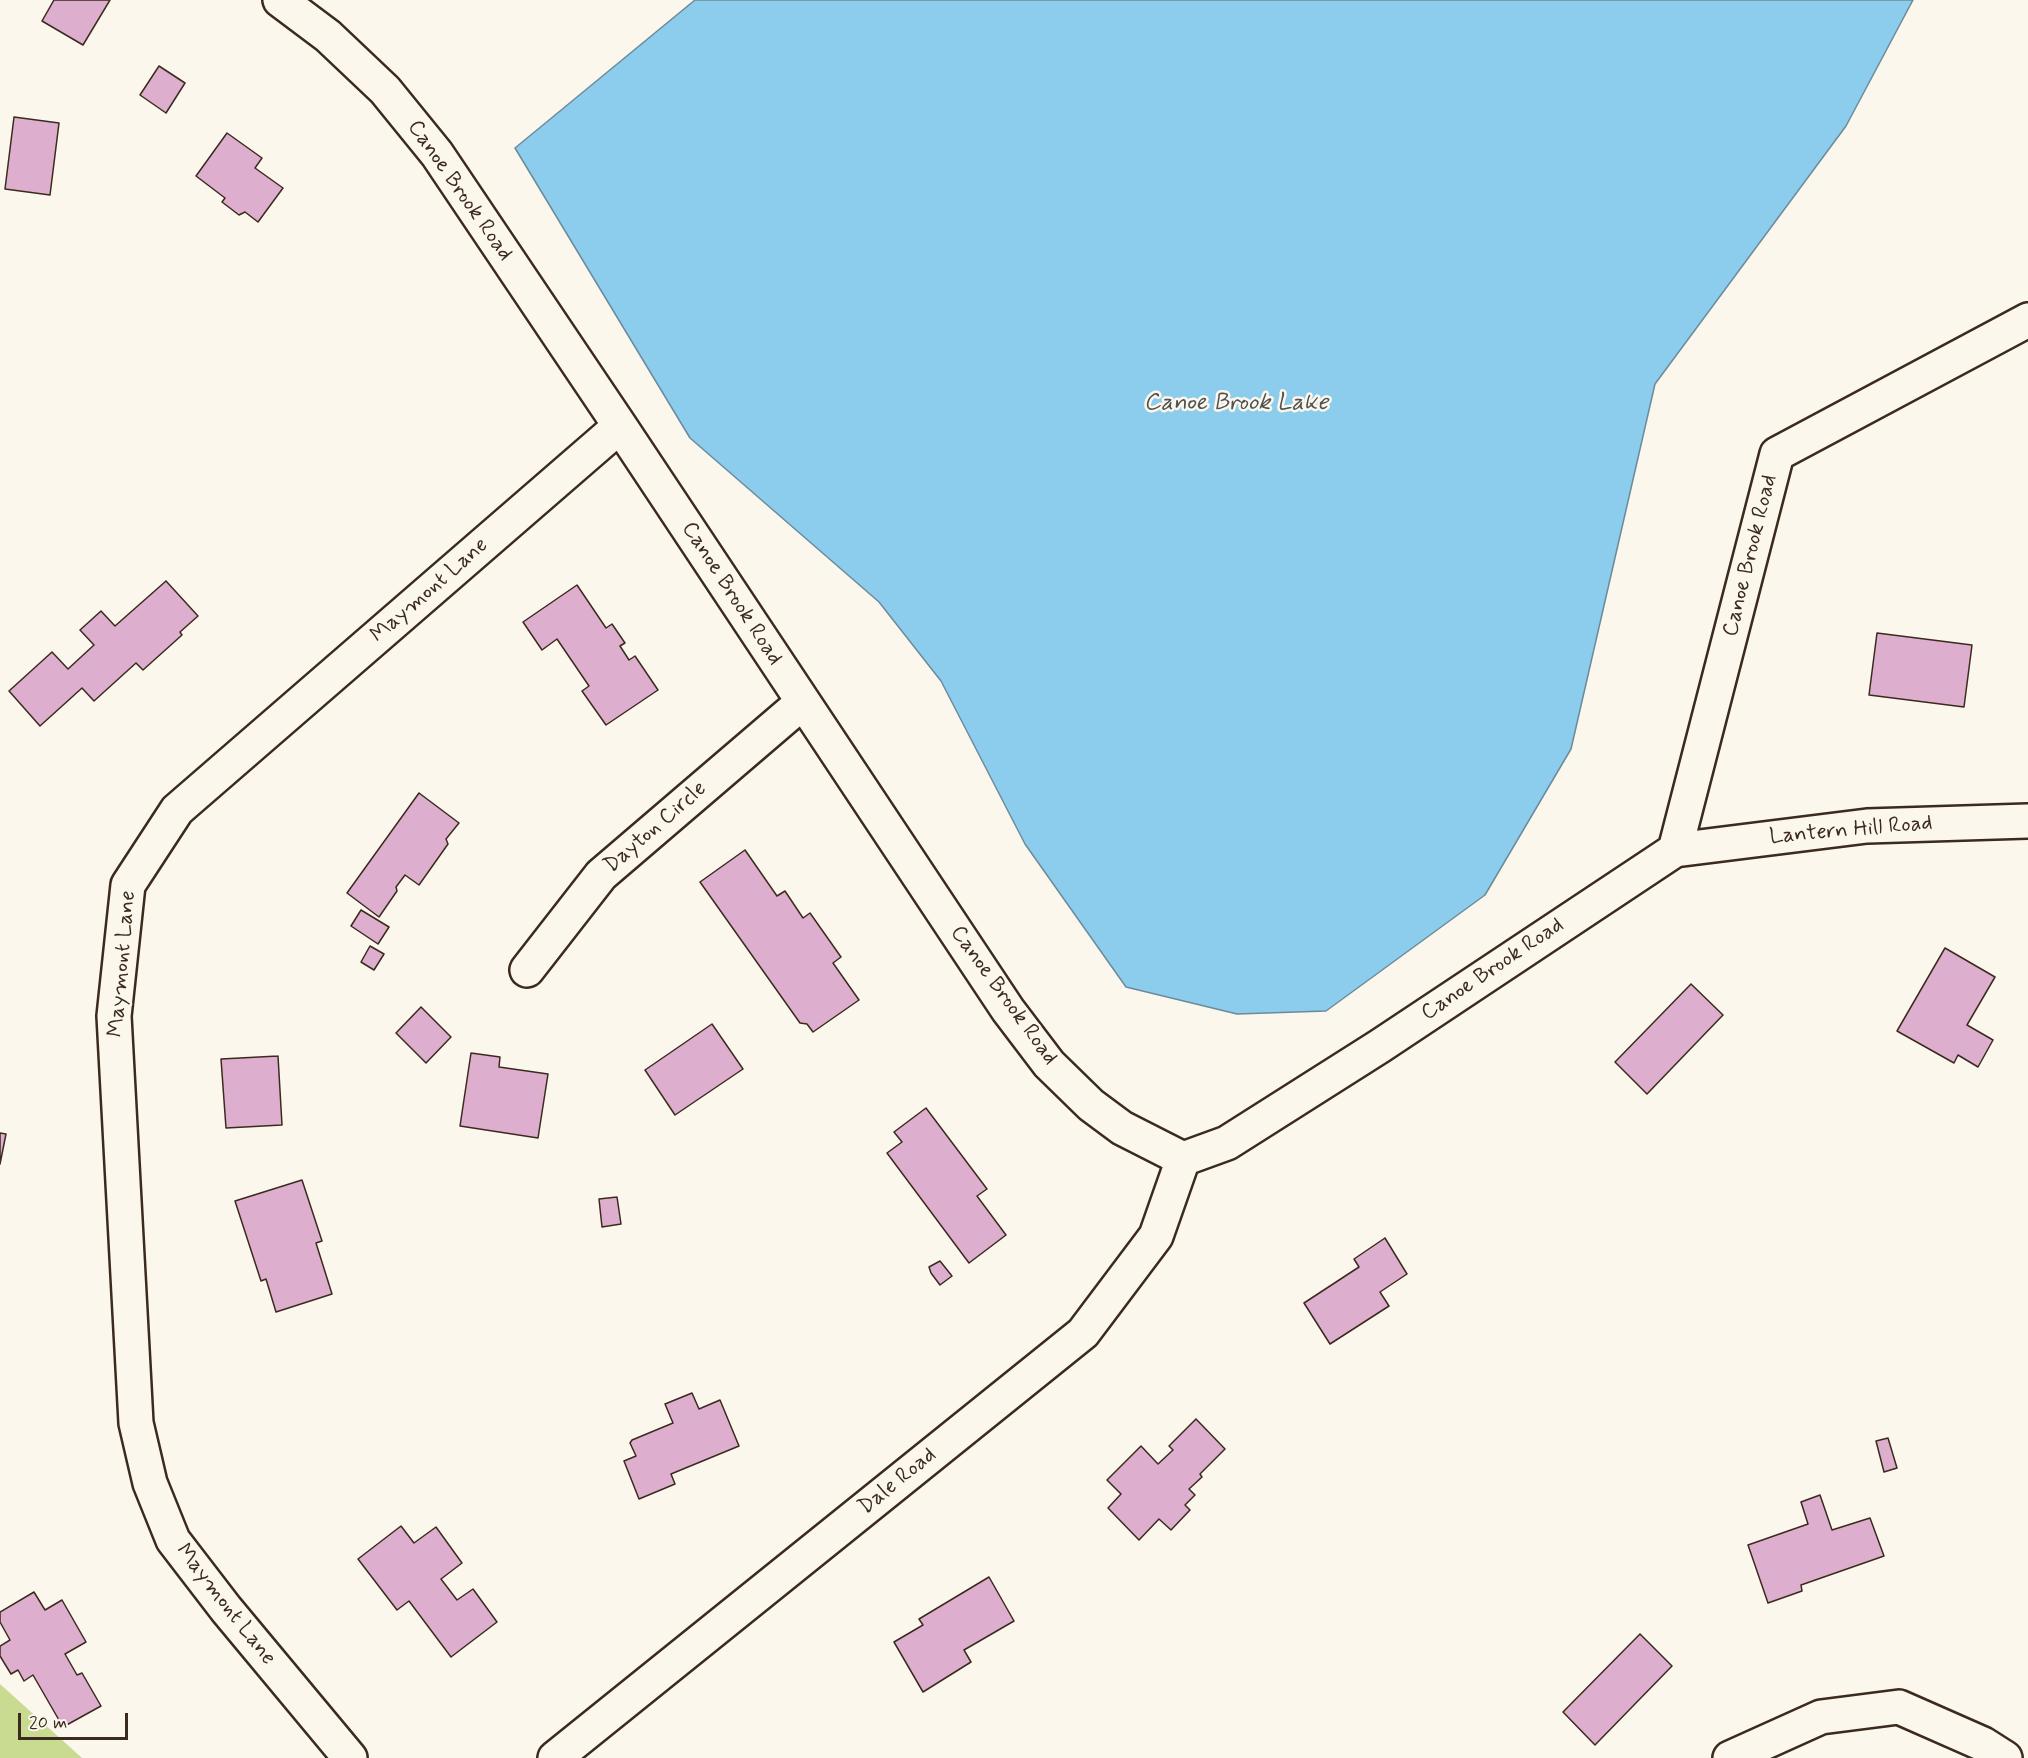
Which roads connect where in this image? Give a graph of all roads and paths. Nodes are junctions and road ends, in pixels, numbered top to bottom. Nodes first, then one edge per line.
1 (280, 0) edge
2 (2028, 320) edge
3 (620, 426) junction
4 (803, 702) junction
5 (2028, 821) edge
6 (1675, 850) junction
7 (527, 970) dead end
8 (1183, 1159) junction
9 (350, 1758) edge
10 (555, 1758) edge
11 (1730, 1758) edge
12 (2005, 1758) edge

1 - 3 street, Canoe Brook Road
2 - 6 street, Canoe Brook Road
3 - 4 street, Canoe Brook Road
3 - 9 street, Maymont Lane
4 - 7 street, Dayton Circle
4 - 8 street, Canoe Brook Road
5 - 6 street, Lantern Hill Road
6 - 8 street, Canoe Brook Road
8 - 10 street, Dale Road
11 - 12 street

